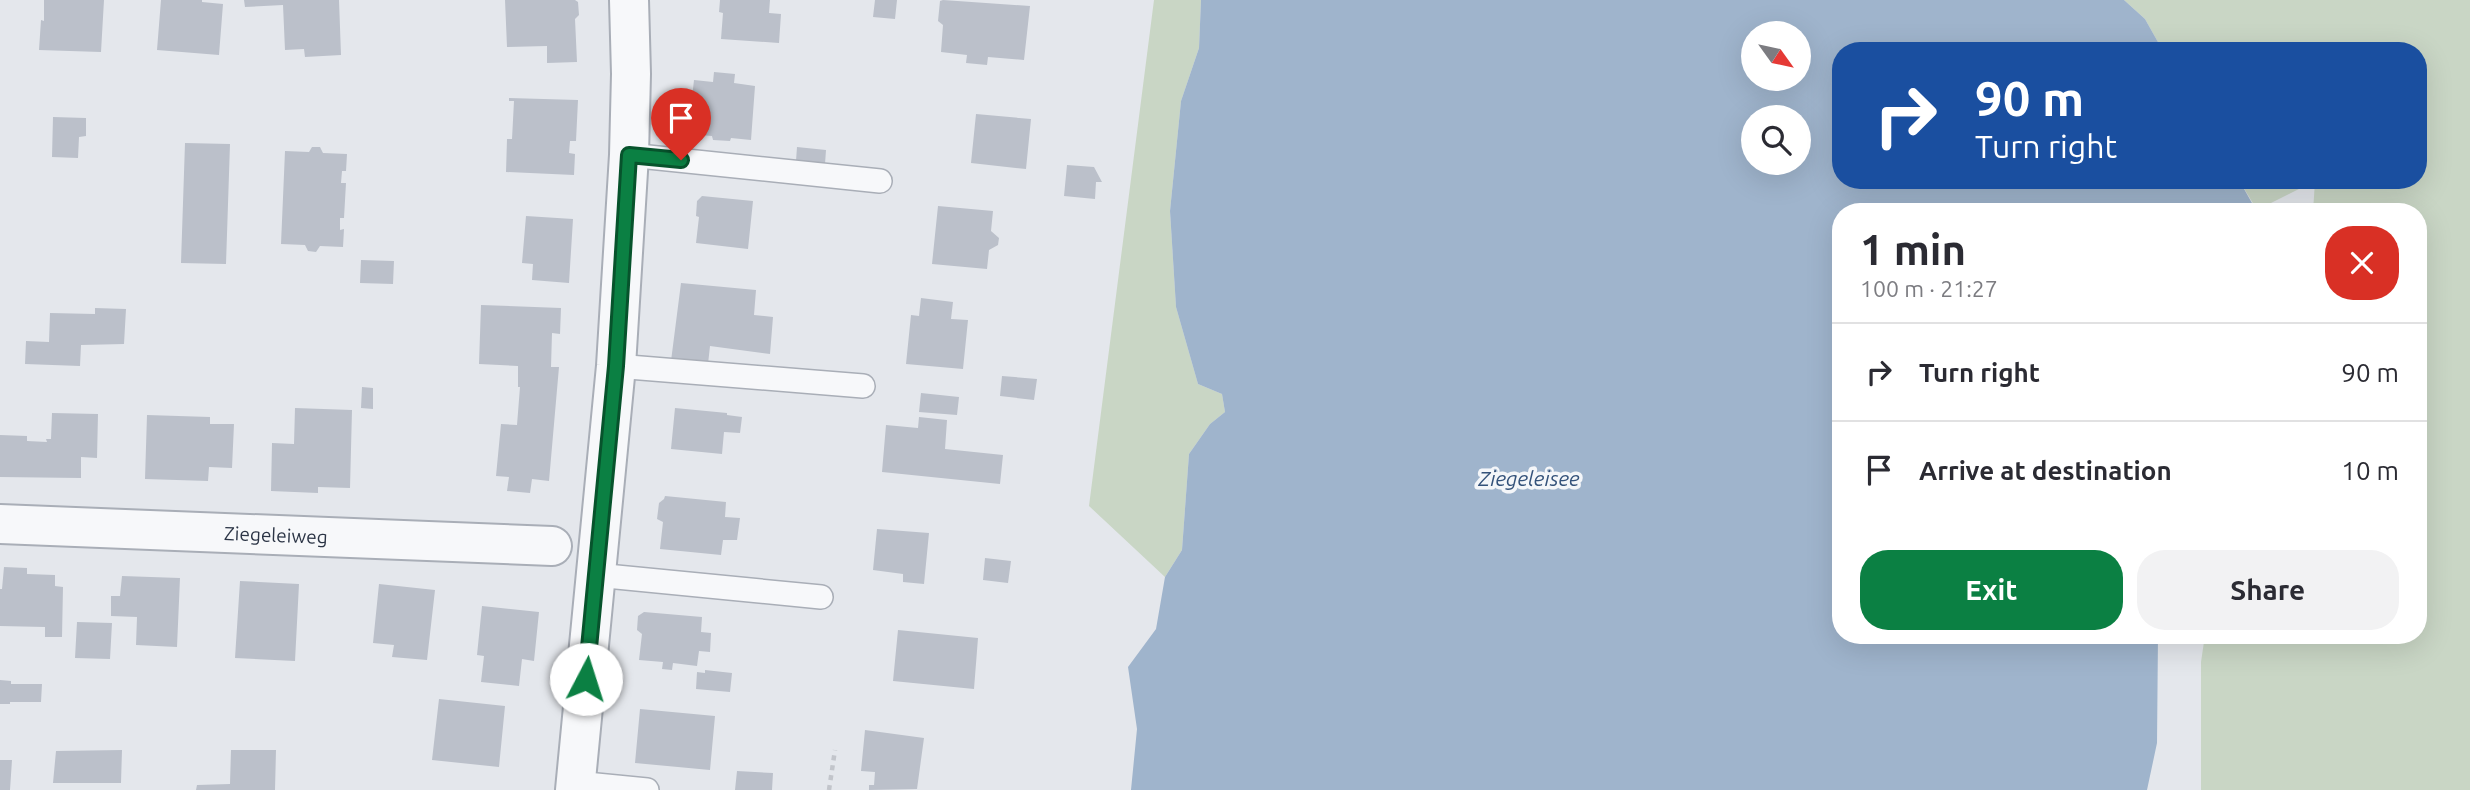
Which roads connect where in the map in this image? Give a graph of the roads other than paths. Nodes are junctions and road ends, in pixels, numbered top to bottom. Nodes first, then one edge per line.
1 (629, 0) edge
2 (629, 155) junction
3 (880, 181) dead end
4 (616, 366) junction
5 (863, 386) dead end
6 (0, 524) edge
7 (552, 546) dead end
8 (596, 575) junction
9 (821, 597) dead end
10 (576, 787) edge
11 (647, 790) edge

1 - 2 street
2 - 3 lane
2 - 4 street
4 - 5 lane
4 - 8 street
6 - 7 street, Ziegeleiweg
8 - 9 lane
8 - 10 street
10 - 11 lane

